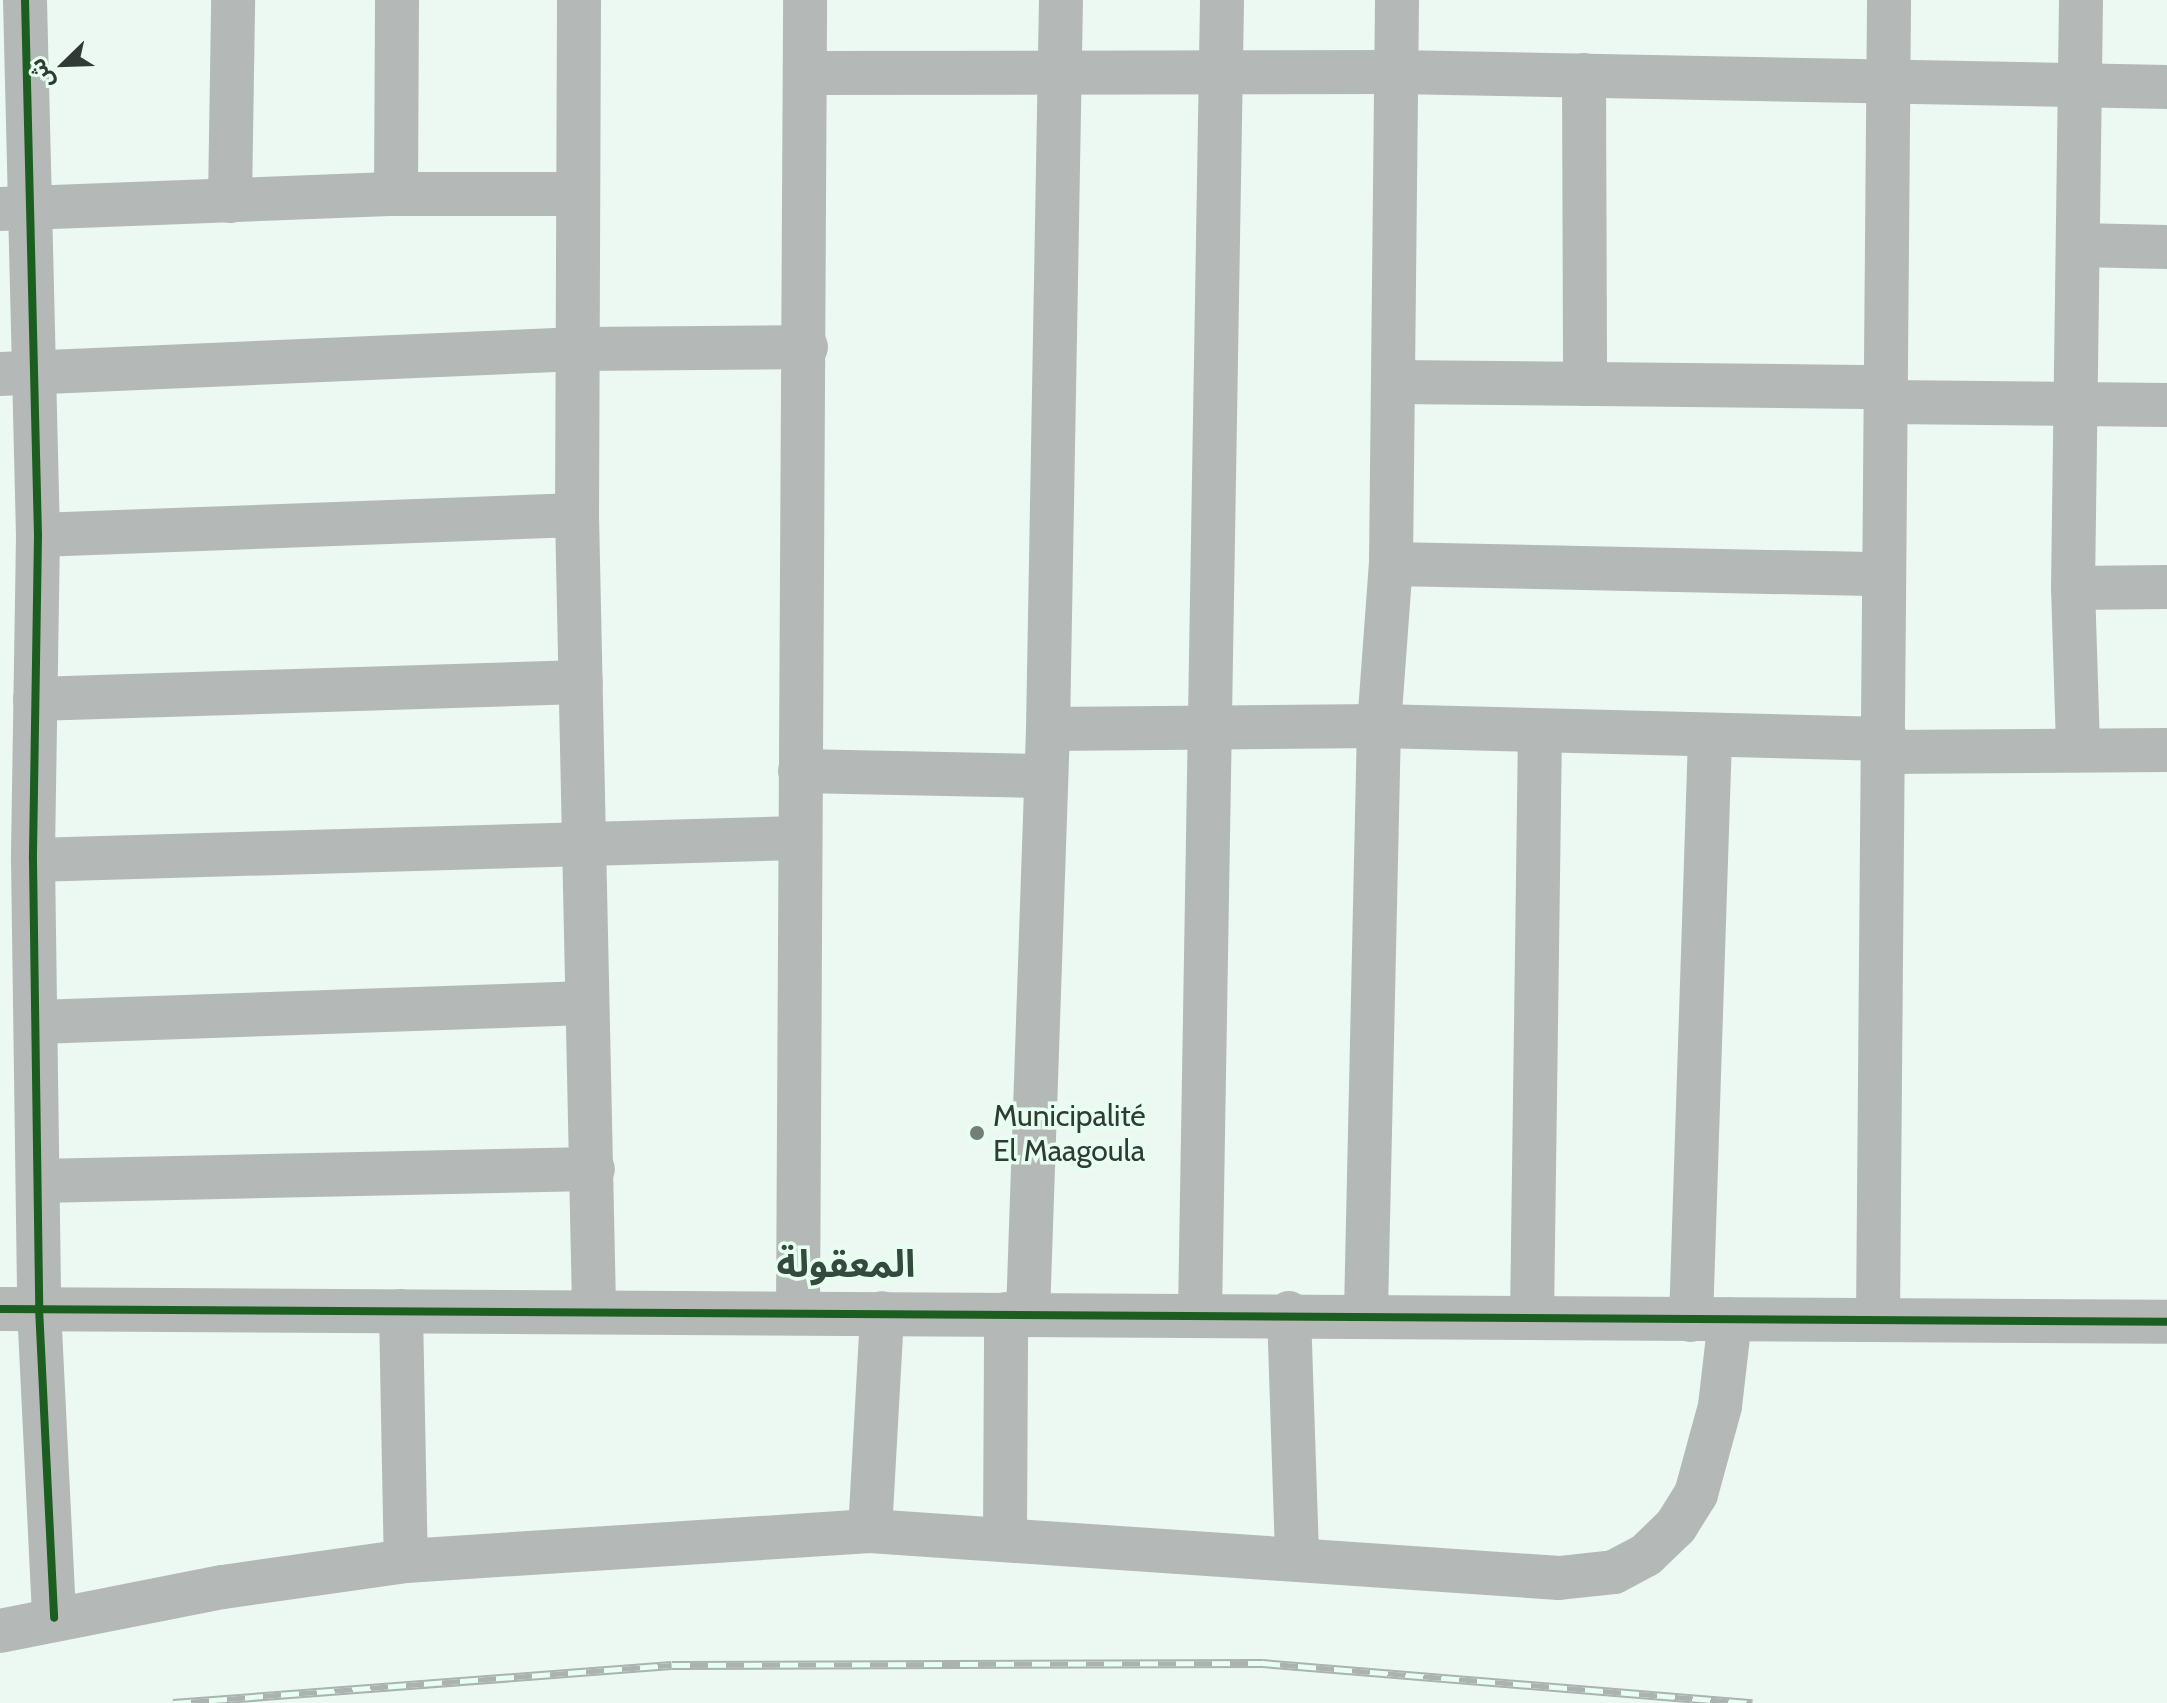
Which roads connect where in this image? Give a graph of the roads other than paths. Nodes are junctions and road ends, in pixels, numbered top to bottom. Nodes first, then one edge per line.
1 (25, 0) edge
2 (233, 0) edge
3 (397, 0) edge
4 (579, 0) edge
5 (805, 0) edge
6 (1061, 0) edge
7 (1222, 0) edge
8 (1397, 0) edge
9 (1889, 0) edge
10 (2081, 0) edge
11 (1396, 72) junction
12 (805, 73) junction
13 (1060, 74) junction
14 (1221, 74) junction
15 (1584, 75) junction
16 (1889, 78) junction
17 (2081, 86) junction
18 (2167, 87) edge
19 (396, 194) junction
20 (578, 194) junction
21 (230, 201) junction
22 (16, 208) edge
23 (2078, 245) junction
24 (2167, 247) edge
25 (806, 347) junction
26 (579, 349) junction
27 (16, 373) edge
28 (1395, 382) junction
29 (1585, 384) junction
30 (1886, 394) junction
31 (2167, 405) edge
32 (2076, 406) junction
33 (577, 515) junction
34 (38, 535) junction
35 (1391, 564) junction
36 (1882, 574) junction
37 (2167, 587) edge
38 (2073, 588) junction
39 (581, 682) junction
40 (35, 699) junction
41 (1212, 726) junction
42 (1379, 726) junction
43 (1048, 729) junction
44 (1540, 732) junction
45 (1710, 737) junction
46 (1886, 746) junction
47 (2078, 746) junction
48 (2167, 750) edge
49 (800, 771) junction
50 (1046, 776) junction
51 (799, 838) junction
52 (585, 840) junction
53 (33, 860) junction
54 (17, 916) edge
55 (586, 1003) junction
56 (37, 1022) junction
57 (593, 1169) junction
58 (39, 1181) junction
59 (594, 1308) junction
60 (19, 1309) edge
61 (401, 1311) junction
62 (798, 1312) junction
63 (1366, 1312) junction
64 (882, 1313) junction
65 (1289, 1313) junction
66 (1017, 1314) junction
67 (1200, 1314) junction
68 (1532, 1318) junction
69 (1878, 1318) junction
70 (1710, 1320) junction
71 (2167, 1322) edge
72 (870, 1531) junction
73 (1005, 1536) junction
74 (1297, 1560) junction
75 (406, 1561) junction
76 (54, 1618) junction
77 (0, 1631) edge

1 - 22 street
2 - 21 street
3 - 19 street
4 - 20 street
5 - 12 street
6 - 13 street
7 - 14 street
8 - 11 street
9 - 16 street
10 - 17 street
11 - 14 street
11 - 15 street
11 - 28 street
12 - 13 street
12 - 25 street
13 - 14 street
13 - 43 street
14 - 41 street
15 - 16 street
15 - 29 street
16 - 17 street
16 - 30 street
17 - 18 street
17 - 23 street
19 - 20 street
19 - 21 street
20 - 26 street
21 - 22 street
22 - 27 street
23 - 24 street
23 - 32 street
25 - 26 street
25 - 49 street
26 - 27 street
26 - 33 street
27 - 34 street
28 - 29 street
28 - 35 street
29 - 30 street
30 - 32 street
30 - 36 street
31 - 32 street
32 - 38 street
33 - 34 street
33 - 39 street
34 - 40 street
35 - 36 street
35 - 42 street
36 - 46 street
37 - 38 street
38 - 47 street
39 - 40 street
39 - 52 street
40 - 53 street
41 - 42 street
41 - 43 street
41 - 67 street
42 - 44 street
42 - 63 street
43 - 50 street
44 - 45 street
44 - 68 street
45 - 46 street
45 - 70 street
46 - 47 street
46 - 69 street
47 - 48 street
49 - 50 street
49 - 51 street
50 - 66 street
51 - 52 street
51 - 62 street
52 - 53 street
52 - 55 street
53 - 54 street
54 - 56 street
55 - 56 street
55 - 57 street
56 - 58 street
57 - 58 street
57 - 59 street
58 - 60 street
59 - 61 street
59 - 62 street
60 - 61 street
60 - 76 street
61 - 75 street
62 - 64 street
63 - 65 street
63 - 68 street
64 - 66 street
64 - 72 street
65 - 67 street
65 - 74 street
66 - 67 street
66 - 73 street
68 - 70 street
69 - 70 street
69 - 71 street
70 - 74 street
72 - 73 street
72 - 75 street
73 - 74 street
75 - 76 street
76 - 77 street

